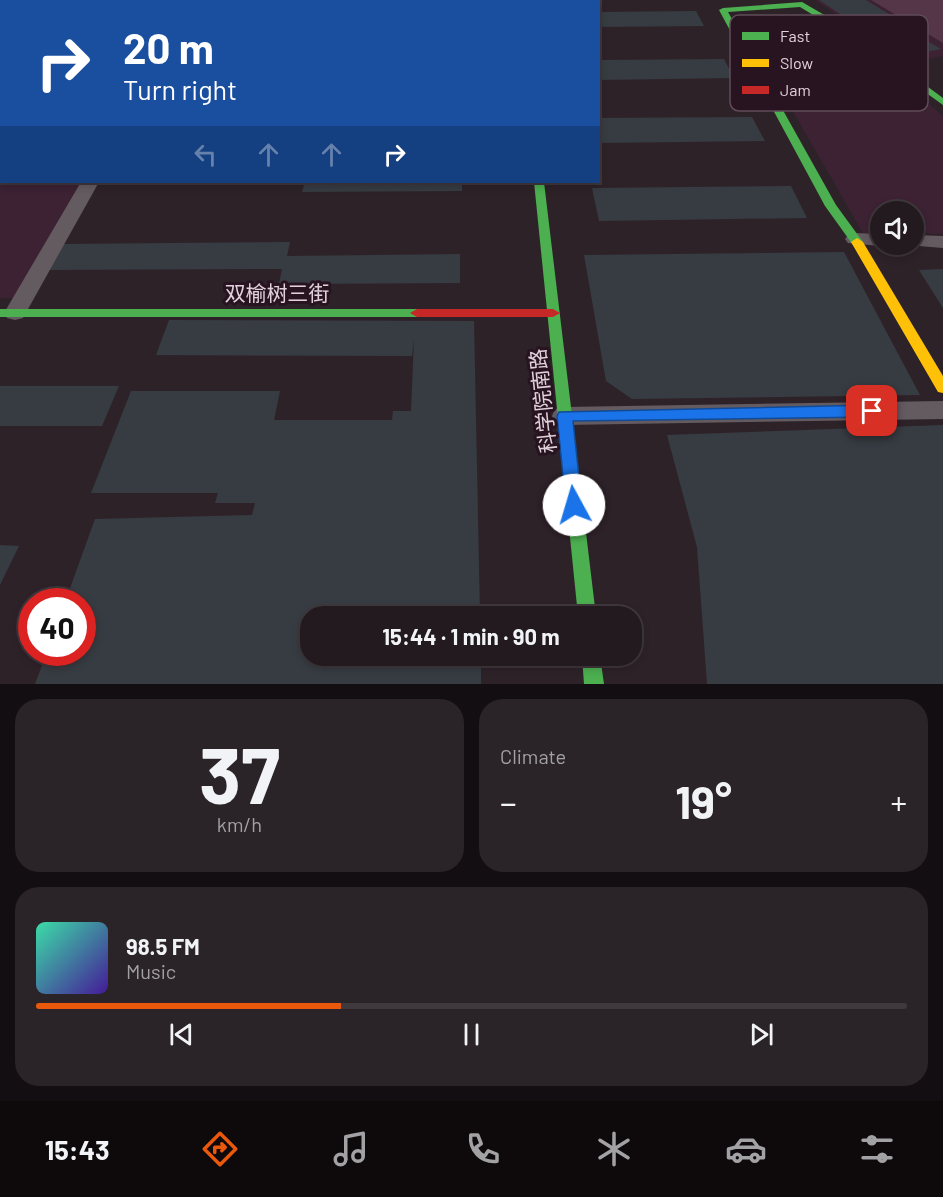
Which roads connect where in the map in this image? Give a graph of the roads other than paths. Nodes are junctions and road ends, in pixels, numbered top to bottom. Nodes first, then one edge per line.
1 (798, 2) edge
2 (819, 15) edge
3 (730, 23) edge
4 (928, 90) edge
5 (942, 100) edge
6 (779, 111) edge
7 (89, 183) edge
8 (539, 183) edge
9 (855, 239) junction
10 (870, 240) edge
11 (924, 241) edge
12 (943, 242) edge
13 (7, 313) edge
14 (553, 313) junction
15 (943, 388) edge
16 (943, 410) edge
17 (564, 416) junction
18 (585, 606) edge
19 (592, 666) edge
20 (594, 684) edge

1 - 2 street
1 - 3 street
4 - 5 street
6 - 9 street
7 - 13 street
8 - 14 street, 科学院南路
9 - 10 street
9 - 15 street
11 - 12 street
13 - 14 street, 双榆树三街
14 - 17 street, 科学院南路
16 - 17 street
17 - 18 street, 科学院南路
19 - 20 street

